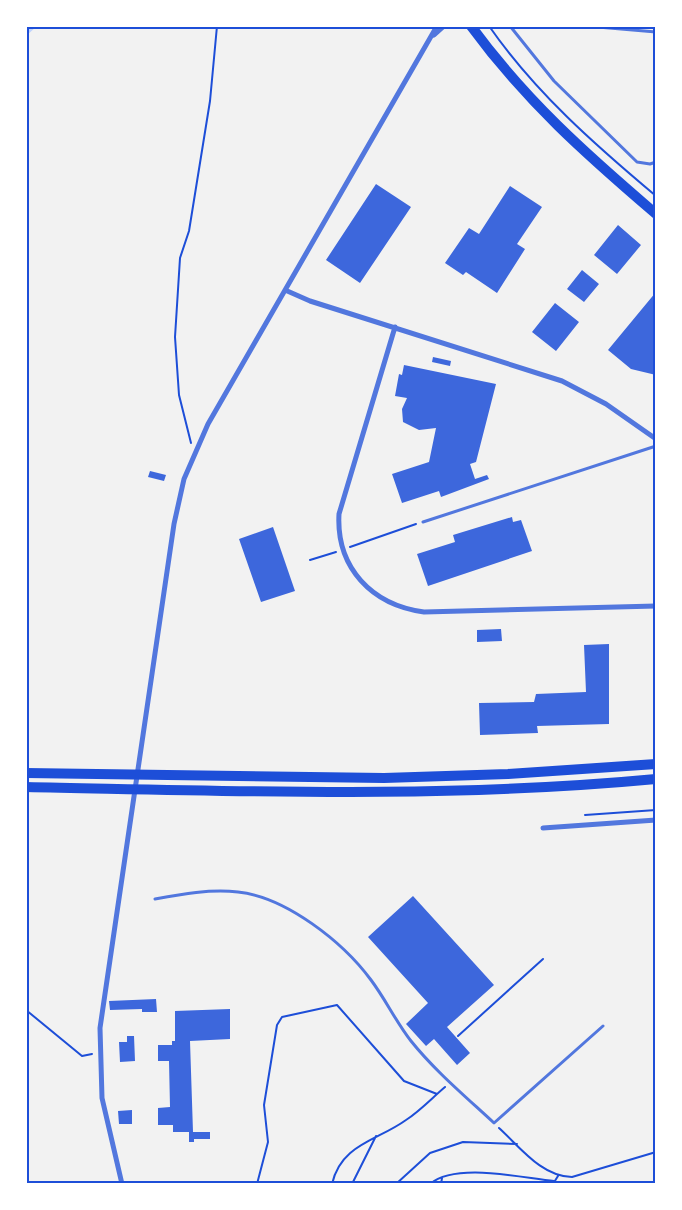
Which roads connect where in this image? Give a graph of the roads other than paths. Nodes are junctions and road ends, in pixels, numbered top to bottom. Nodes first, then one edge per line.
1 (437, 26) edge
2 (444, 26) edge
3 (471, 26) edge
4 (479, 26) edge
5 (510, 26) edge
6 (586, 26) edge
7 (656, 32) edge
8 (430, 39) junction
9 (656, 162) edge
10 (656, 206) edge
11 (656, 214) edge
12 (285, 290) junction
13 (395, 327) junction
14 (656, 439) edge
15 (656, 446) edge
16 (423, 522) road end
17 (656, 606) edge
18 (656, 764) edge
19 (26, 773) edge
20 (656, 779) edge
21 (26, 787) edge
22 (656, 820) edge
23 (543, 828) dead end
24 (155, 900) dead end
25 (603, 1026) dead end
26 (122, 1184) edge

1 - 8 street
2 - 8 street
3 - 11 main road
4 - 10 main road
5 - 9 lane
6 - 7 lane
8 - 12 street
12 - 13 street
12 - 26 street
13 - 14 street
13 - 17 street
15 - 16 lane
18 - 19 main road
20 - 21 main road
22 - 23 street
24 - 25 lane

